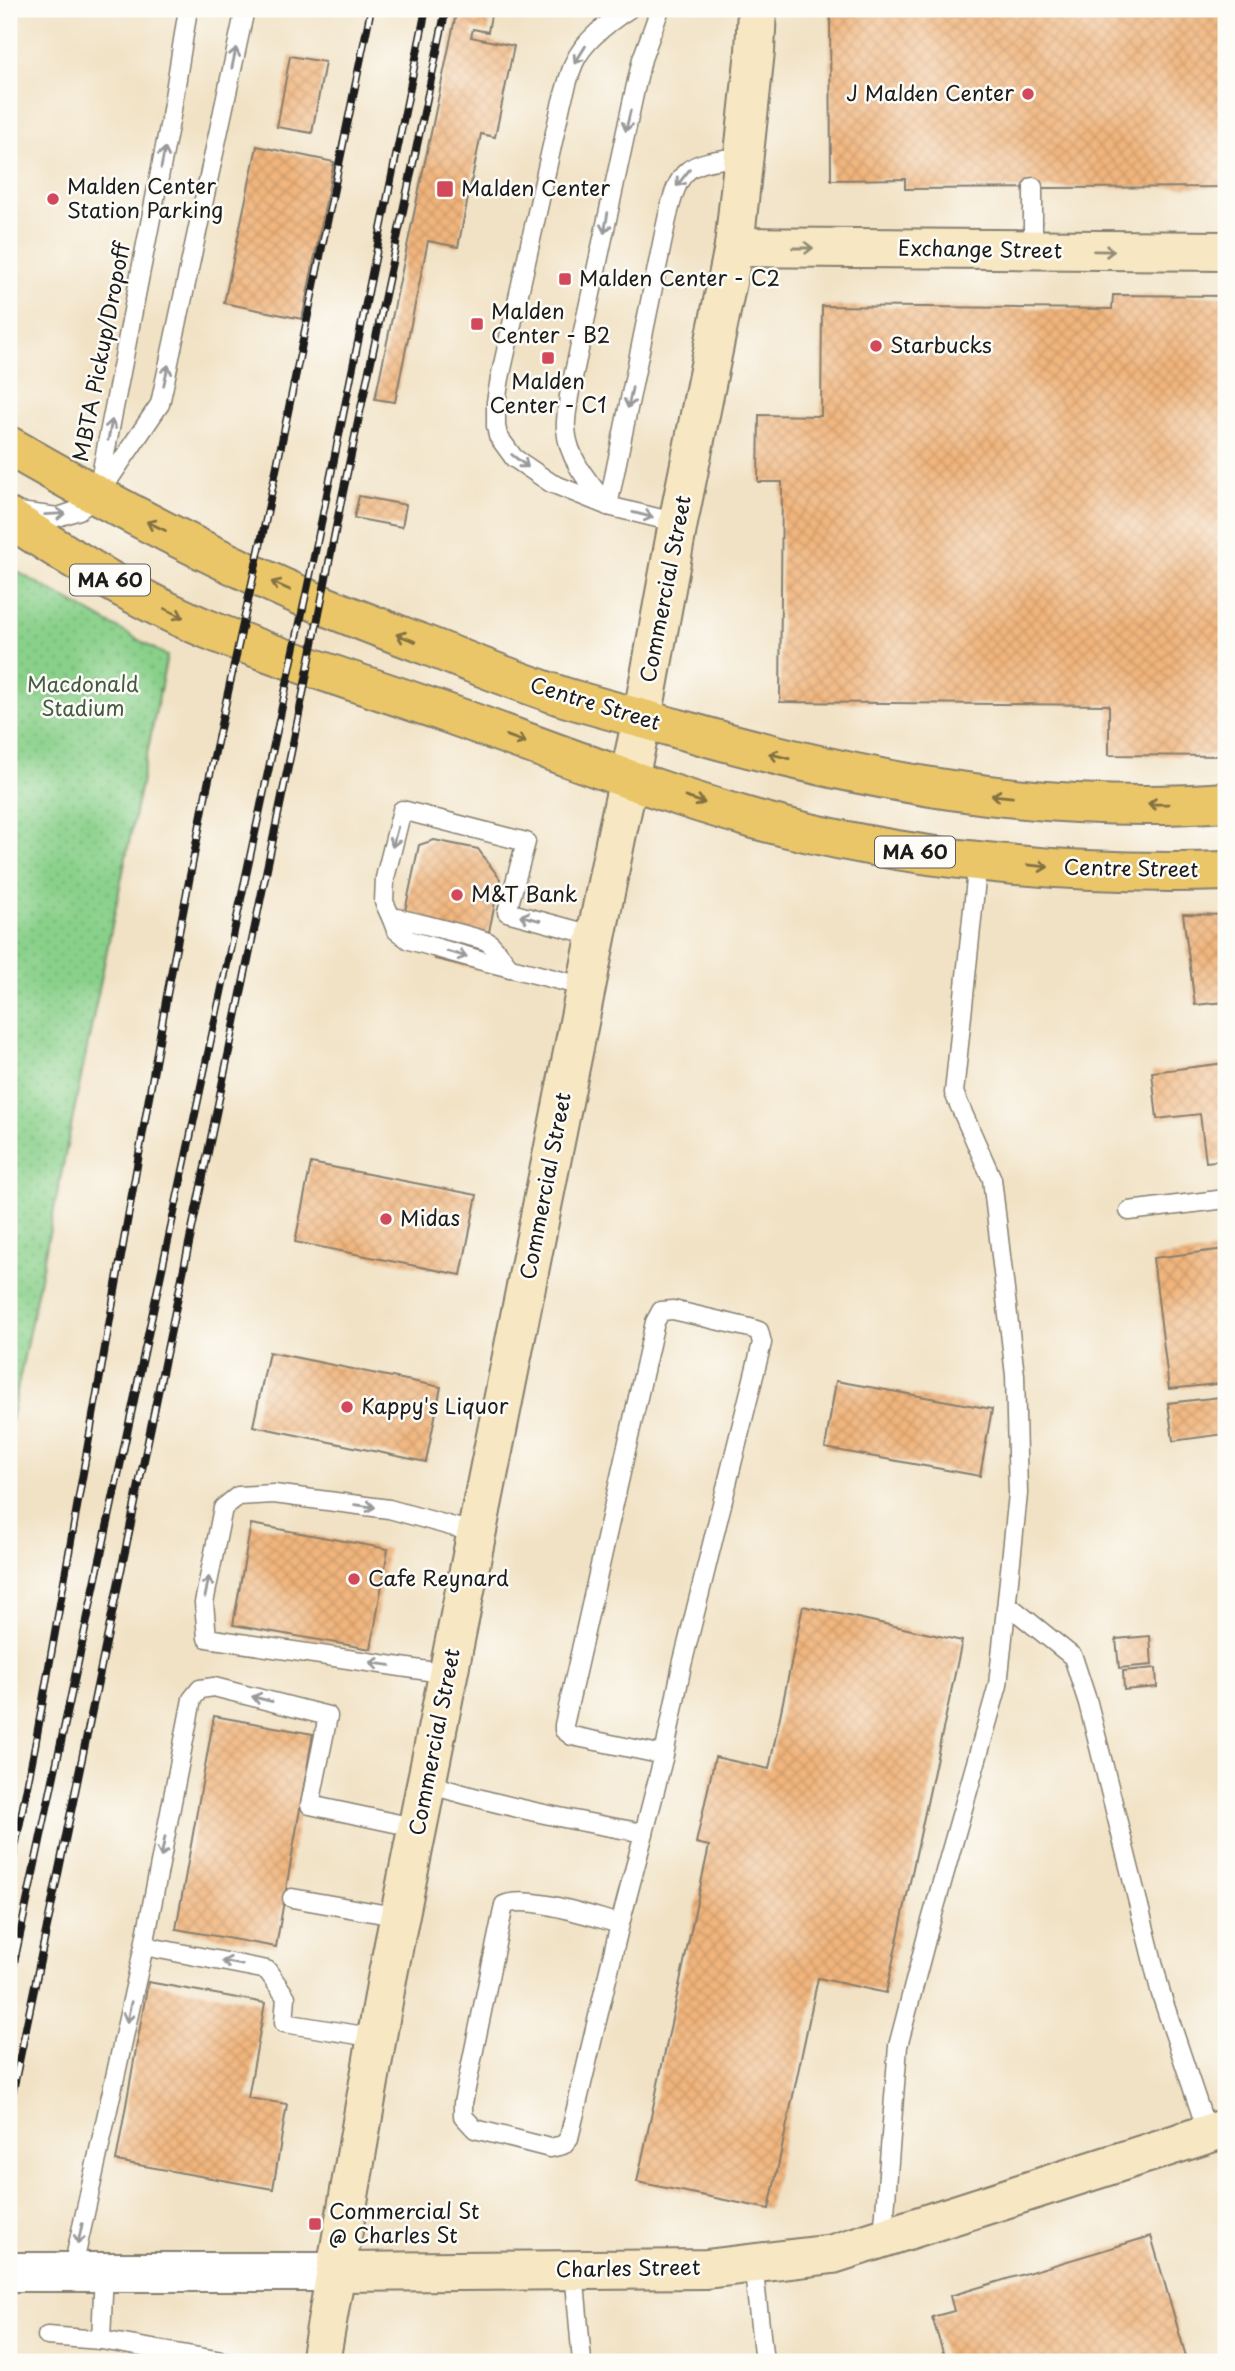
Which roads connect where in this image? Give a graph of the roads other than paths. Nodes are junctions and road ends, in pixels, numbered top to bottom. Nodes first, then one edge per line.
1 (188, 9) edge
2 (245, 9) edge
3 (629, 9) edge
4 (660, 9) edge
5 (757, 9) edge
6 (744, 156) junction
7 (1032, 187) dead end
8 (734, 247) junction
9 (1033, 250) junction
10 (1226, 251) edge
11 (9, 446) edge
12 (97, 497) junction
13 (608, 506) junction
14 (9, 509) edge
15 (9, 518) edge
16 (678, 523) junction
17 (642, 719) junction
18 (629, 781) junction
19 (1226, 802) edge
20 (978, 860) junction
21 (1226, 871) edge
22 (596, 936) junction
23 (586, 987) junction
24 (1226, 1199) edge
25 (1129, 1211) dead end
26 (476, 1533) junction
27 (1007, 1604) junction
28 (448, 1674) junction
29 (664, 1755) junction
30 (426, 1783) junction
31 (418, 1828) junction
32 (644, 1833) junction
33 (292, 1898) dead end
34 (400, 1917) junction
35 (620, 1924) junction
36 (144, 1946) junction
37 (377, 2038) junction
38 (1217, 2131) edge
39 (883, 2238) junction
40 (753, 2263) junction
41 (574, 2270) junction
42 (9, 2272) edge
43 (88, 2272) junction
44 (337, 2272) junction
45 (47, 2336) dead end
46 (100, 2340) junction
47 (228, 2362) edge
48 (320, 2362) edge
49 (582, 2362) edge
50 (764, 2362) edge

12 -> 1 lane, MBTA Pickup/Dropoff
12 -> 2 lane
3 -> 13 lane
4 -> 13 lane
5 - 6 main road, Commercial Street
6 - 8 main road, Commercial Street
6 -> 13 lane
7 - 9 lane
8 -> 9 main road, Exchange Street
8 - 16 main road, Commercial Street
9 -> 10 main road, Exchange Street
11 - 12 main road, Centre Street
14 -> 12 lane
17 -> 12 main road, Centre Street
13 -> 16 lane
15 -> 18 main road, Centre Street / MA 60
16 - 17 main road, Commercial Street
17 - 18 main road, Commercial Street
19 -> 17 main road, Centre Street
18 -> 20 main road, Centre Street / MA 60
18 - 22 main road, Commercial Street
20 -> 21 main road, Centre Street / MA 60
20 - 27 lane
22 - 23 main road, Commercial Street
22 -> 23 lane
23 - 26 main road, Commercial Street
24 - 25 lane
26 - 28 main road, Commercial Street
28 -> 26 lane
27 - 38 lane
27 - 39 lane
28 - 30 main road, Commercial Street
29 - 29 lane
29 - 32 lane
30 - 31 main road, Commercial Street
30 - 32 lane
31 - 34 main road, Commercial Street
31 -> 36 lane
32 - 35 lane
33 - 34 lane
34 - 37 main road, Commercial Street
35 - 35 lane
37 -> 36 lane
36 -> 43 lane
37 - 44 main road, Commercial Street
38 - 39 main road, Charles Street
39 - 40 main road, Charles Street
40 - 41 main road, Charles Street
40 - 50 lane
41 - 44 main road, Charles Street
41 - 49 lane
42 - 43 street, Charles Street
43 - 44 street, Charles Street
43 - 46 lane
44 - 48 main road, Commercial Street
45 - 46 lane
46 - 47 lane

